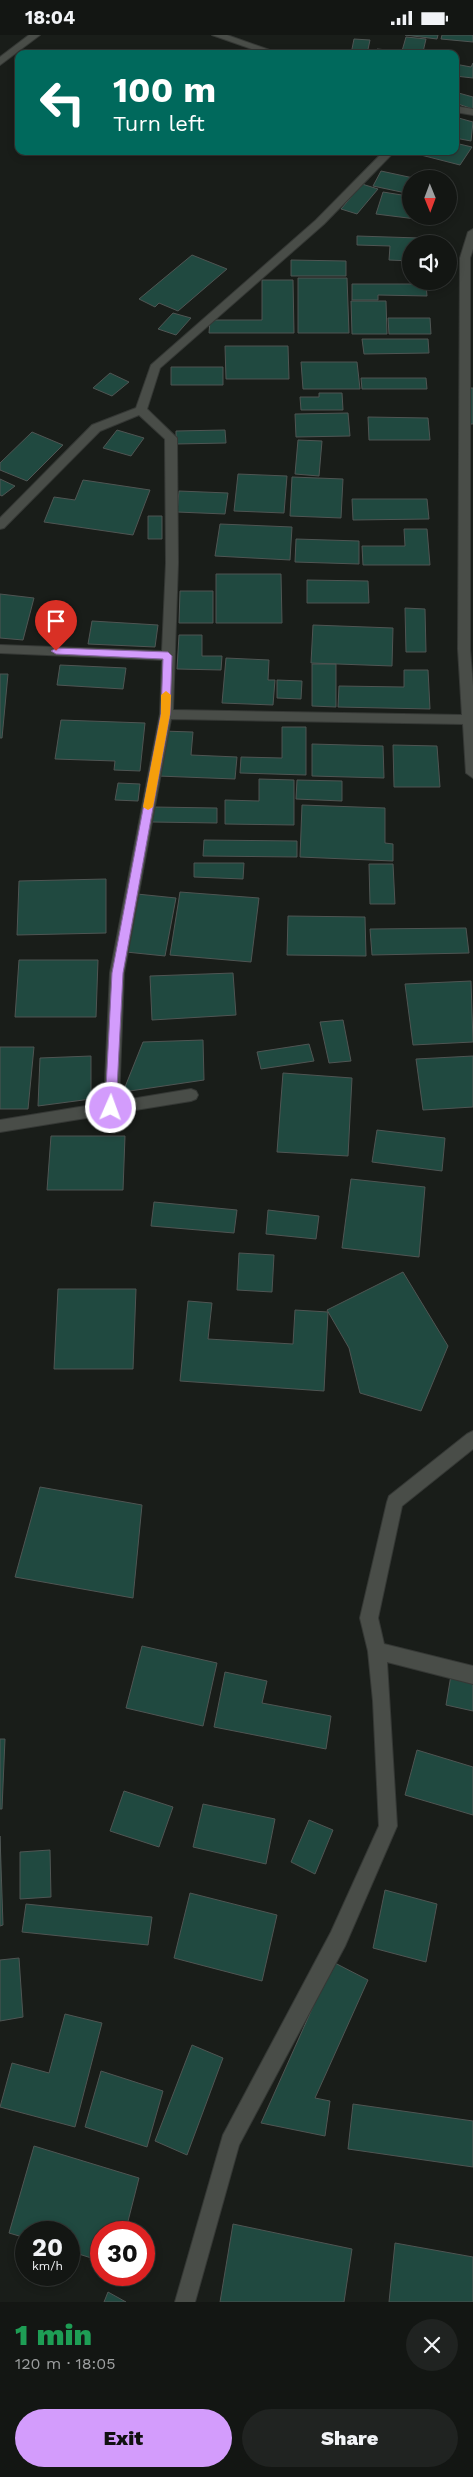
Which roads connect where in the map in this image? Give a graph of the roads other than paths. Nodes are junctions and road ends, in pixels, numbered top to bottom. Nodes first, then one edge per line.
1 (35, 35) edge
2 (216, 35) edge
3 (15, 50) edge
4 (16, 50) edge
5 (263, 50) edge
6 (0, 62) edge
7 (459, 110) edge
8 (473, 113) edge
9 (386, 155) edge
10 (473, 233) edge
11 (141, 410) junction
12 (468, 519) edge
13 (0, 525) edge
14 (0, 649) edge
15 (168, 656) junction
16 (166, 714) junction
17 (470, 720) junction
18 (473, 773) edge
19 (191, 1095) dead end
20 (111, 1108) junction
21 (0, 1126) edge
22 (473, 1439) edge
23 (377, 1651) junction
24 (473, 1675) edge
25 (185, 2302) edge

1 - 4 street
2 - 5 street
3 - 6 street
7 - 8 street
9 - 11 street
10 - 12 street
11 - 13 street
11 - 15 street
12 - 17 street
14 - 15 street
15 - 16 street
16 - 17 street
16 - 20 street
17 - 18 street
19 - 20 street
20 - 21 street
22 - 23 street
23 - 24 street
23 - 25 street

